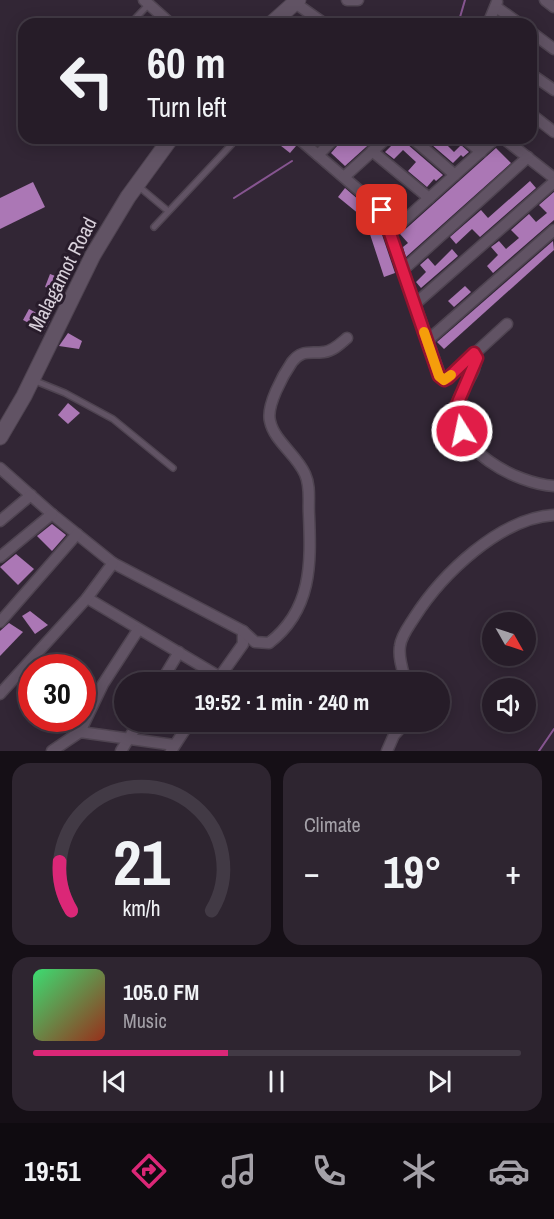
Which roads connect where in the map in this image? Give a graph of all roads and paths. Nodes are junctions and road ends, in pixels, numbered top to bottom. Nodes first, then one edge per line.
1 (347, 0) edge
2 (358, 0) edge
3 (545, 0) edge
4 (147, 2) edge
5 (296, 2) edge
6 (497, 3) edge
7 (554, 7) edge
8 (134, 18) edge
9 (164, 18) edge
10 (278, 18) edge
11 (318, 18) edge
12 (491, 18) edge
13 (513, 18) edge
14 (537, 36) edge
15 (554, 49) edge
16 (537, 78) edge
17 (553, 88) edge
18 (537, 119) edge
19 (554, 132) edge
20 (167, 144) edge
21 (232, 144) dead end
22 (305, 144) edge
23 (329, 144) edge
24 (380, 144) edge
25 (419, 144) edge
26 (472, 144) edge
27 (490, 144) edge
28 (511, 144) edge
29 (372, 151) junction
30 (481, 152) junction
31 (318, 155) junction
32 (528, 157) junction
33 (455, 175) junction
34 (344, 177) junction
35 (554, 180) edge
36 (136, 185) junction
37 (429, 198) junction
38 (168, 211) junction
39 (154, 226) dead end
40 (554, 230) edge
41 (390, 233) junction
42 (403, 270) junction
43 (415, 304) junction
44 (507, 324) dead end
45 (347, 338) dead end
46 (427, 341) junction
47 (474, 353) junction
48 (32, 380) junction
49 (0, 437) edge
50 (0, 468) edge
51 (173, 468) dead end
52 (554, 486) edge
53 (31, 495) junction
54 (52, 514) junction
55 (554, 515) edge
56 (0, 521) edge
57 (77, 534) junction
58 (0, 556) edge
59 (113, 563) junction
60 (87, 598) junction
61 (0, 622) edge
62 (138, 630) junction
63 (243, 631) junction
64 (179, 651) junction
65 (167, 672) edge
66 (207, 672) edge
67 (224, 672) edge
68 (404, 672) edge
69 (0, 694) edge
70 (96, 699) edge
71 (80, 732) joint
72 (133, 732) edge
73 (183, 732) edge
74 (397, 732) edge
75 (128, 740) junction
76 (172, 748) edge
77 (52, 751) edge
78 (121, 751) edge
79 (387, 751) edge

1 - 2 street
3 - 7 street
4 - 8 lane
4 - 9 street
5 - 10 street
5 - 11 street
6 - 12 street
6 - 13 street
14 - 15 street
16 - 17 street
18 - 19 street
20 - 36 street, Malagamot Road
21 - 38 lane
22 - 31 street
23 - 31 street
24 - 29 street
25 - 33 street
26 - 30 street
27 - 30 street
28 - 32 street
29 - 34 street
29 - 37 street
30 - 33 street
31 - 34 street
32 - 35 street
32 - 42 street
33 - 37 street
34 - 41 street
35 - 43 street
36 - 38 lane
36 - 48 street, Malagamot Road
37 - 41 street
38 - 39 lane
40 - 46 street
41 - 42 street
42 - 43 street
43 - 46 street
44 - 47 street
45 - 63 street
46 - 47 street
47 - 52 street
48 - 49 street, Malagamot Road
48 - 51 lane
50 - 53 street
53 - 54 street
53 - 56 street
54 - 57 street
54 - 58 street
55 - 68 street
57 - 59 street
57 - 61 street
59 - 60 street
59 - 63 street
60 - 62 street
60 - 69 street
62 - 64 street
62 - 70 street
63 - 67 street
64 - 65 street
64 - 66 street
71 - 75 street
71 - 77 street
72 - 75 street
73 - 76 street
74 - 79 street
75 - 76 street
75 - 78 street

